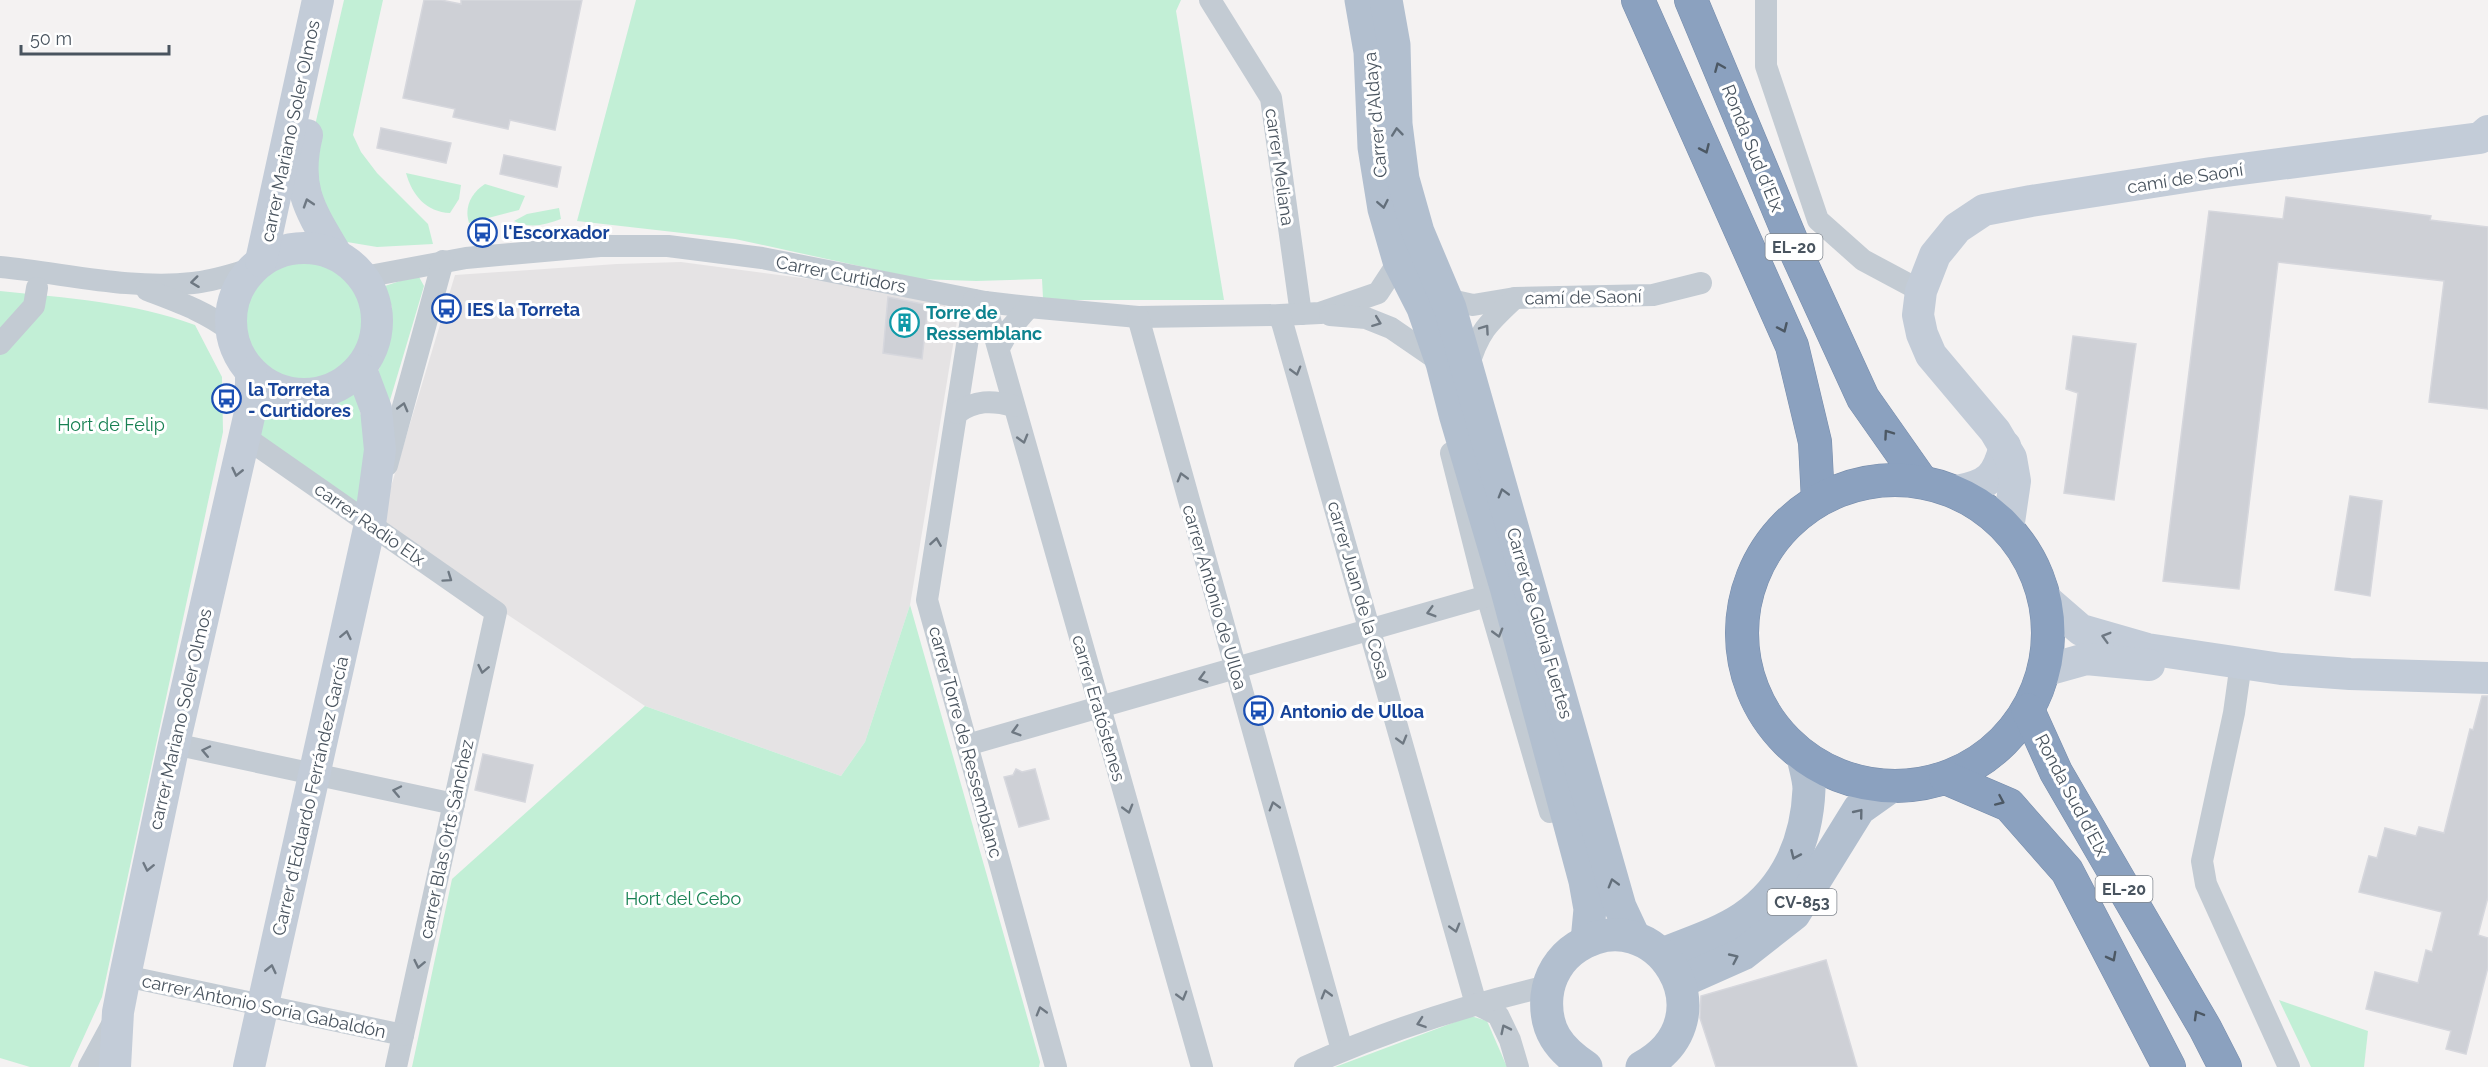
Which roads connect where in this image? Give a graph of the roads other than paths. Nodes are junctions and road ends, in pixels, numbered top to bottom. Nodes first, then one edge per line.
1 (318, 0) edge
2 (337, 0) edge
3 (1210, 0) edge
4 (1361, 0) edge
5 (1386, 0) edge
6 (1638, 0) edge
7 (1691, 0) edge
8 (1766, 0) edge
9 (2488, 131) edge
10 (336, 254) junction
11 (443, 261) junction
12 (1400, 261) junction
13 (256, 265) junction
14 (0, 267) edge
15 (364, 277) junction
16 (1701, 283) dead end
17 (132, 285) junction
18 (37, 288) dead end
19 (1922, 291) junction
20 (1515, 298) junction
21 (979, 301) junction
22 (1448, 303) junction
23 (1029, 307) junction
24 (1300, 314) junction
25 (1138, 317) junction
26 (231, 331) junction
27 (0, 345) edge
28 (999, 348) junction
29 (1455, 366) junction
30 (361, 369) junction
31 (251, 373) junction
32 (1014, 406) junction
33 (957, 413) junction
34 (1455, 414) junction
35 (245, 437) junction
36 (2005, 446) junction
37 (1922, 482) junction
38 (1957, 491) junction
39 (1818, 500) junction
40 (370, 524) junction
41 (2008, 529) junction
42 (1487, 596) junction
43 (2044, 598) junction
44 (496, 612) joint
45 (1371, 630) junction
46 (1235, 669) junction
47 (2240, 669) junction
48 (2043, 671) junction
49 (2488, 678) edge
50 (1099, 707) junction
51 (2028, 710) junction
52 (174, 744) junction
53 (967, 745) junction
54 (1803, 757) junction
55 (315, 774) junction
56 (1946, 778) junction
57 (1890, 787) junction
58 (454, 804) junction
59 (1578, 856) junction
60 (1634, 937) junction
61 (1587, 940) junction
62 (1663, 954) junction
63 (125, 976) junction
64 (1680, 982) junction
65 (1548, 986) junction
66 (1476, 1004) junction
67 (263, 1005) junction
68 (118, 1012) junction
69 (403, 1035) junction
70 (1342, 1050) junction
71 (1680, 1053) edge
72 (89, 1067) edge
73 (115, 1067) edge
74 (249, 1067) edge
75 (396, 1067) edge
76 (1056, 1067) edge
77 (1202, 1067) edge
78 (1305, 1067) edge
79 (1518, 1067) edge
80 (1586, 1067) edge
81 (1642, 1067) edge
82 (2169, 1067) edge
83 (2225, 1067) edge
84 (2289, 1067) edge

1 - 13 main road, carrer Mariano Soler Olmos
10 -> 2 main road, carrer Mariano Soler Olmos
3 - 24 street, carrer Meliana
4 -> 12 main road, Carrer d'Aldaya
22 -> 5 main road, Carrer d'Aldaya
6 -> 39 highway, EL-20
37 -> 7 highway, Ronda Sud d'Elx / EL-20
8 - 19 street
9 - 19 main road, camí de Saoní
10 - 13 main road
10 - 15 main road
11 - 15 street, Carrer Curtidors
11 - 21 street, Carrer Curtidors
40 -> 11 street, Carrer d'Eduardo Ferrández García
12 - 24 street, Carrer Curtidors
12 - 29 main road, Carrer d'Aldaya
13 -> 17 street
13 - 26 main road
14 - 17 street
15 - 30 main road
16 - 20 street, camí de Saoní
17 - 26 street
18 - 27 street
19 - 36 main road, camí de Saoní
20 - 22 street
29 -> 20 street, camí de Saoní
21 - 23 street, Carrer Curtidors
21 - 28 street, carrer Eratóstenes
21 - 33 street, carrer Torre de Ressemblanc
22 - 29 main road, Carrer de Gloria Fuertes
23 - 25 street, Carrer Curtidors
23 - 28 street
24 - 25 street, Carrer Curtidors
24 -> 29 street, Carrer Curtidors
24 -> 45 street, carrer Juan de la Cosa
46 -> 25 street, carrer Antonio de Ulloa
26 - 31 main road
28 - 32 street, carrer Eratóstenes
29 - 34 main road, Carrer de Gloria Fuertes
60 -> 29 main road, Carrer de Gloria Fuertes
30 - 31 main road
30 - 40 main road, Carrer d'Eduardo Ferrández García
31 - 35 main road, carrer Mariano Soler Olmos
32 - 33 street
32 -> 50 street, carrer Eratóstenes
53 -> 33 street, carrer Torre de Ressemblanc
34 - 42 street, Carrer de Gloria Fuertes
34 - 59 main road, Carrer de Gloria Fuertes
35 - 40 street, carrer Radio Elx
35 -> 52 main road, carrer Mariano Soler Olmos
36 - 38 main road
36 - 41 main road
37 - 38 highway, Ronda Sud d'Elx
37 - 39 highway, Ronda Sud d'Elx
38 - 41 highway, Ronda Sud d'Elx
39 - 54 highway, Ronda Sud d'Elx
40 -> 44 street, carrer Radio Elx
55 -> 40 main road, Carrer d'Eduardo Ferrández García
41 - 43 highway, Ronda Sud d'Elx
42 -> 45 street
42 -> 59 street, Carrer de Gloria Fuertes
47 -> 43 main road
43 - 48 highway, Ronda Sud d'Elx
44 -> 58 street, carrer Blas Orts Sánchez
45 - 46 street
45 -> 66 street, carrer Juan de la Cosa
46 -> 50 street
70 -> 46 street, carrer Antonio de Ulloa
47 - 48 main road
47 - 49 main road
47 - 84 street
48 - 51 highway, Ronda Sud d'Elx
50 -> 53 street
50 -> 77 street, carrer Eratóstenes
51 - 56 highway, Ronda Sud d'Elx
83 -> 51 highway, Ronda Sud d'Elx / EL-20
55 -> 52 street
52 -> 63 main road, carrer Mariano Soler Olmos
76 -> 53 street, carrer Torre de Ressemblanc
54 - 57 highway, Ronda Sud d'Elx
54 -> 62 main road
58 -> 55 street
67 -> 55 main road, Carrer d'Eduardo Ferrández García
56 - 57 highway, Ronda Sud d'Elx
56 -> 82 highway, EL-20
64 -> 57 main road, CV-853
58 -> 69 street, carrer Blas Orts Sánchez
59 - 61 main road, Carrer de Gloria Fuertes
60 - 61 main road
60 - 62 main road
61 - 65 main road
62 - 64 main road
63 - 67 street, carrer Antonio Soria Gabaldón
63 - 68 main road, carrer Mariano Soler Olmos
64 - 71 main road
65 - 66 street
65 - 80 main road
66 -> 70 street
79 -> 66 street
67 - 69 street, carrer Antonio Soria Gabaldón
67 - 74 main road, Carrer d'Eduardo Ferrández García
68 - 72 street
68 - 73 main road, carrer Mariano Soler Olmos
69 - 75 street, carrer Blas Orts Sánchez
70 - 78 street
71 - 81 main road

